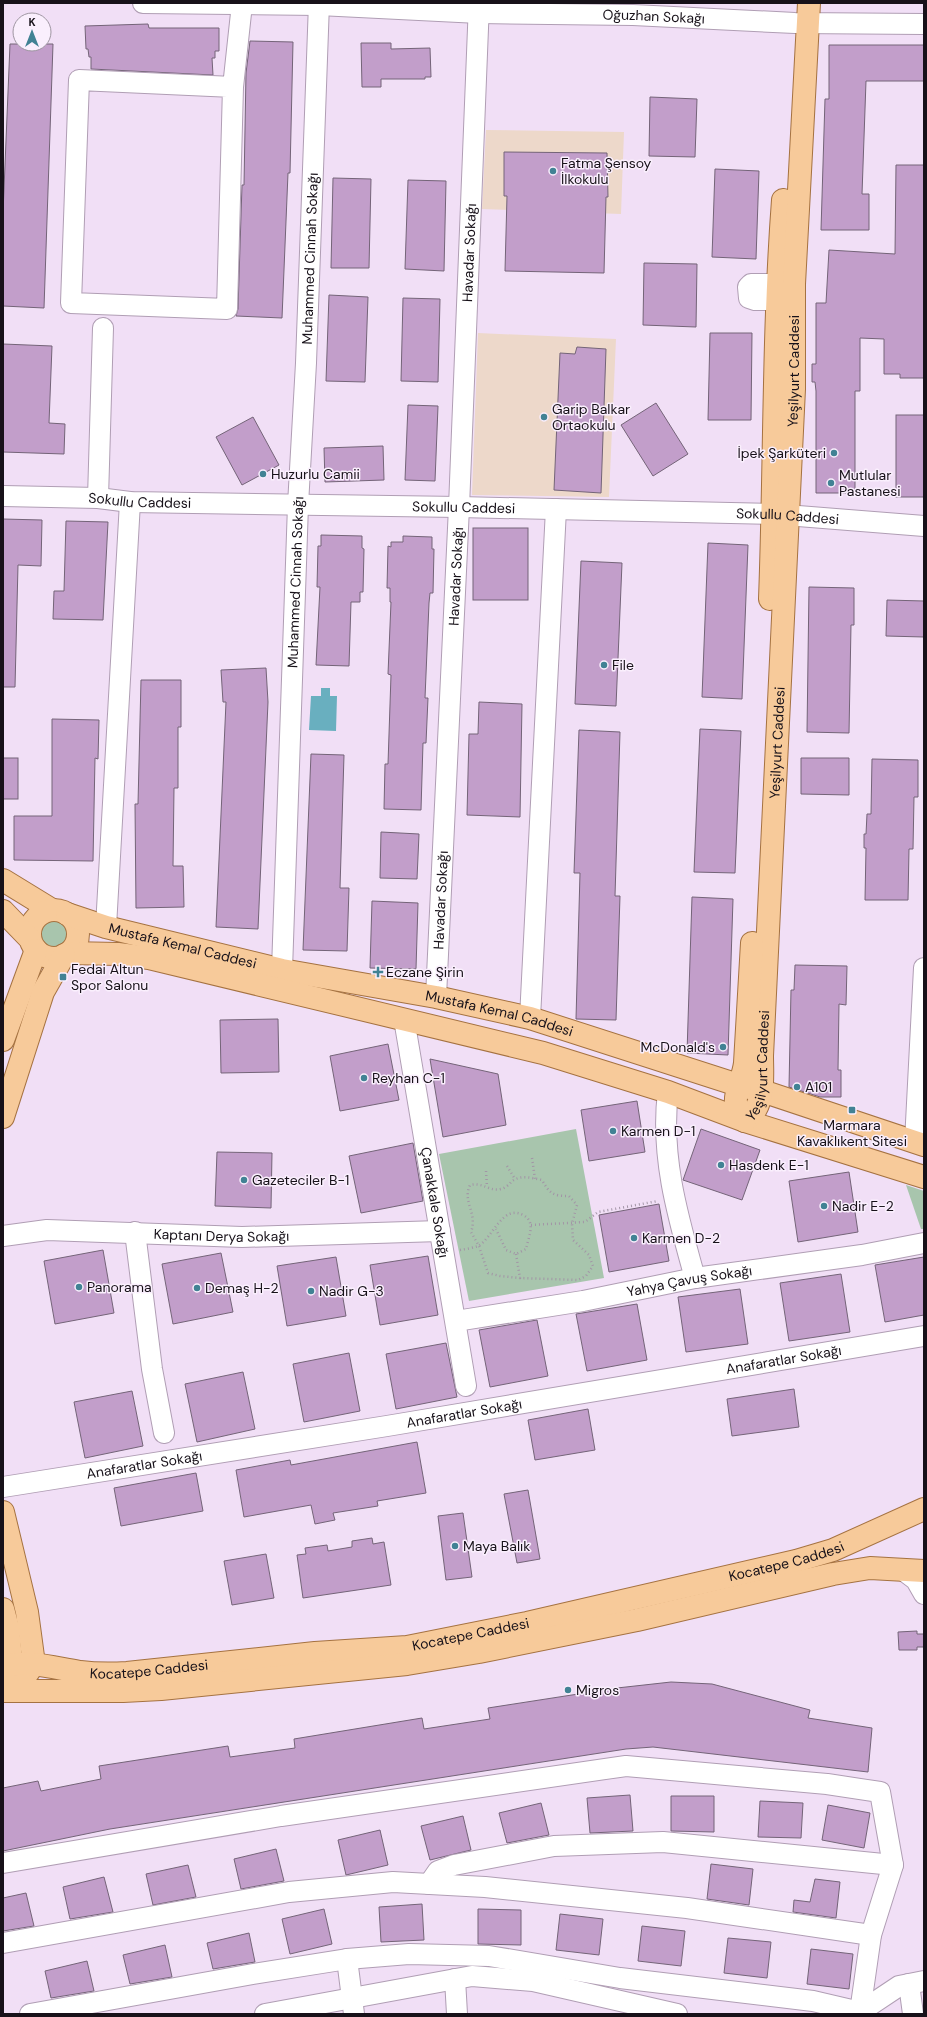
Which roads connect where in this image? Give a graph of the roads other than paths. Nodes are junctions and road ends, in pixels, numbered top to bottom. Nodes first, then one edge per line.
1 (143, 3) edge
2 (156, 3) edge
3 (242, 4) edge
4 (319, 4) edge
5 (479, 8) edge
6 (633, 9) edge
7 (802, 13) edge
8 (924, 24) edge
9 (233, 87) junction
10 (102, 328) dead end
11 (3, 496) edge
12 (98, 498) junction
13 (130, 502) junction
14 (298, 505) junction
15 (459, 507) junction
16 (556, 509) junction
17 (781, 515) junction
18 (924, 526) edge
19 (3, 880) edge
20 (3, 911) edge
21 (59, 912) junction
22 (106, 927) junction
23 (33, 944) junction
24 (66, 954) junction
25 (924, 968) edge
26 (282, 970) junction
27 (436, 997) junction
28 (530, 1018) junction
29 (404, 1019) junction
30 (3, 1040) edge
31 (738, 1085) junction
32 (762, 1091) junction
33 (668, 1092) junction
34 (3, 1117) edge
35 (745, 1121) junction
36 (920, 1143) edge
37 (924, 1177) edge
38 (440, 1231) junction
39 (135, 1232) junction
40 (3, 1236) edge
41 (924, 1242) edge
42 (695, 1278) junction
43 (456, 1322) junction
44 (924, 1336) edge
45 (466, 1386) dead end
46 (164, 1433) dead end
47 (3, 1487) edge
48 (924, 1510) edge
49 (3, 1512) edge
50 (914, 1571) edge
51 (924, 1594) edge
52 (3, 1609) edge
53 (34, 1664) junction
54 (7, 1665) edge
55 (9, 1691) edge
56 (3, 1863) edge
57 (893, 1865) junction
58 (429, 1884) junction
59 (871, 1935) junction
60 (3, 1943) edge
61 (347, 1959) junction
62 (455, 1979) junction
63 (916, 1982) edge
64 (354, 2006) edge
65 (858, 2013) edge
66 (30, 2014) edge
67 (265, 2014) edge
68 (457, 2014) edge
69 (677, 2014) edge
70 (913, 2014) edge

1 - 2 street, Oğuzhan Sokağı
2 - 3 street, Oğuzhan Sokağı
3 - 4 street, Oğuzhan Sokağı
3 - 9 street
4 - 5 street, Oğuzhan Sokağı
4 - 14 street, Muhammed Cinnah Sokağı
5 - 6 street, Oğuzhan Sokağı
5 - 15 street, Havadar Sokağı
6 - 7 street, Oğuzhan Sokağı
7 - 8 street, Oğuzhan Sokağı
7 - 17 main road, Yeşilyurt Caddesi
9 - 9 street
10 - 12 street
11 - 12 street, Sokullu Caddesi
12 - 13 street, Sokullu Caddesi
13 - 14 street, Sokullu Caddesi
13 - 22 street
14 - 15 street, Sokullu Caddesi
14 - 26 street, Muhammed Cinnah Sokağı
15 - 16 street, Sokullu Caddesi
15 - 27 street, Havadar Sokağı
16 - 17 street, Sokullu Caddesi
16 - 28 street
17 - 18 street, Sokullu Caddesi
17 - 31 main road, Yeşilyurt Caddesi
17 - 32 main road, Yeşilyurt Caddesi
19 - 21 main road, Mustafa Kemal Caddesi
20 - 23 main road
21 - 22 main road, Mustafa Kemal Caddesi
21 - 23 main road
21 - 24 main road
22 - 26 main road, Mustafa Kemal Caddesi
23 - 24 main road
23 - 30 main road
24 - 29 main road, Mustafa Kemal Caddesi
24 - 34 main road
25 - 36 street
26 - 27 main road, Mustafa Kemal Caddesi
27 - 28 main road, Mustafa Kemal Caddesi
28 - 31 main road, Mustafa Kemal Caddesi
29 - 33 main road, Mustafa Kemal Caddesi
29 - 38 street, Çanakkale Sokağı
31 - 32 main road, Mustafa Kemal Caddesi
31 - 35 main road, Yeşilyurt Caddesi
32 - 35 main road, Yeşilyurt Caddesi
32 - 36 main road, Mustafa Kemal Caddesi
33 - 35 main road, Mustafa Kemal Caddesi
33 - 42 street
35 - 37 main road, Mustafa Kemal Caddesi
38 - 39 street, Kaptanı Derya Sokağı
38 - 43 street, Çanakkale Sokağı
39 - 40 street, Kaptanı Derya Sokağı
39 - 46 street
41 - 42 street, Yahya Çavuş Sokağı
42 - 43 street, Yahya Çavuş Sokağı
43 - 45 street, Çanakkale Sokağı
44 - 47 street, Anafaratlar Sokağı
48 - 53 main road, Kocatepe Caddesi
49 - 53 main road
50 - 51 street
50 - 55 main road, Kocatepe Caddesi
52 - 54 main road
53 - 54 main road, Kocatepe Caddesi
53 - 55 main road
54 - 55 main road
56 - 57 street
57 - 58 street
57 - 59 street
58 - 59 street
58 - 60 street
59 - 65 street
61 - 64 street
61 - 65 street
61 - 66 street
62 - 64 street
62 - 68 street
62 - 69 street
63 - 65 street
63 - 70 street
64 - 67 street

